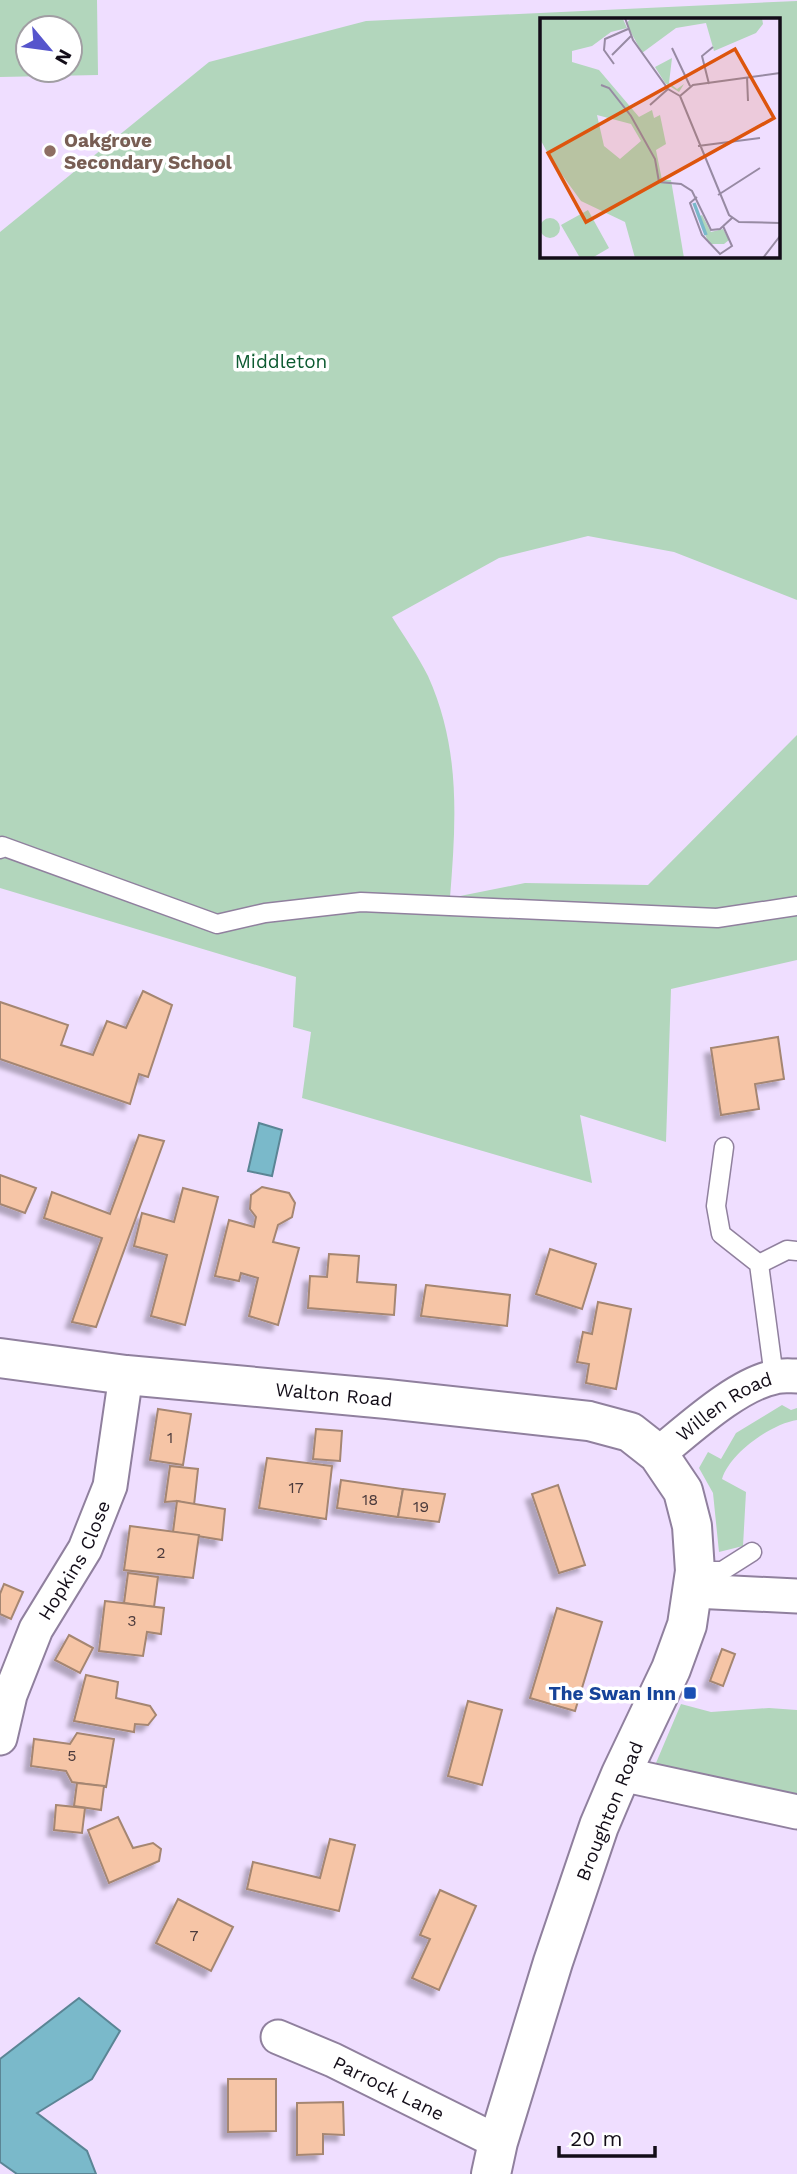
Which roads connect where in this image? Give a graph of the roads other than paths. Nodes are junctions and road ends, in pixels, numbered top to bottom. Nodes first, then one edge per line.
1 (0, 849) edge
2 (797, 906) edge
3 (724, 1147) dead end
4 (797, 1251) edge
5 (759, 1264) junction
6 (0, 1358) edge
7 (126, 1375) junction
8 (786, 1376) edge
9 (658, 1454) junction
10 (752, 1552) dead end
11 (694, 1581) junction
12 (797, 1596) edge
13 (0, 1738) edge
14 (621, 1774) junction
15 (797, 1812) edge
16 (278, 2037) dead end
17 (495, 2158) edge

1 - 2 lane
3 - 5 lane
4 - 5 lane
5 - 8 lane
6 - 7 street, Walton Road
7 - 9 street, Walton Road
7 - 13 street, Hopkins Close
8 - 9 street, Willen Road
9 - 11 street, Broughton Road
10 - 11 lane
11 - 12 street
11 - 14 street, Broughton Road
14 - 15 street
14 - 17 street, Broughton Road
16 - 17 street, Parrock Lane

